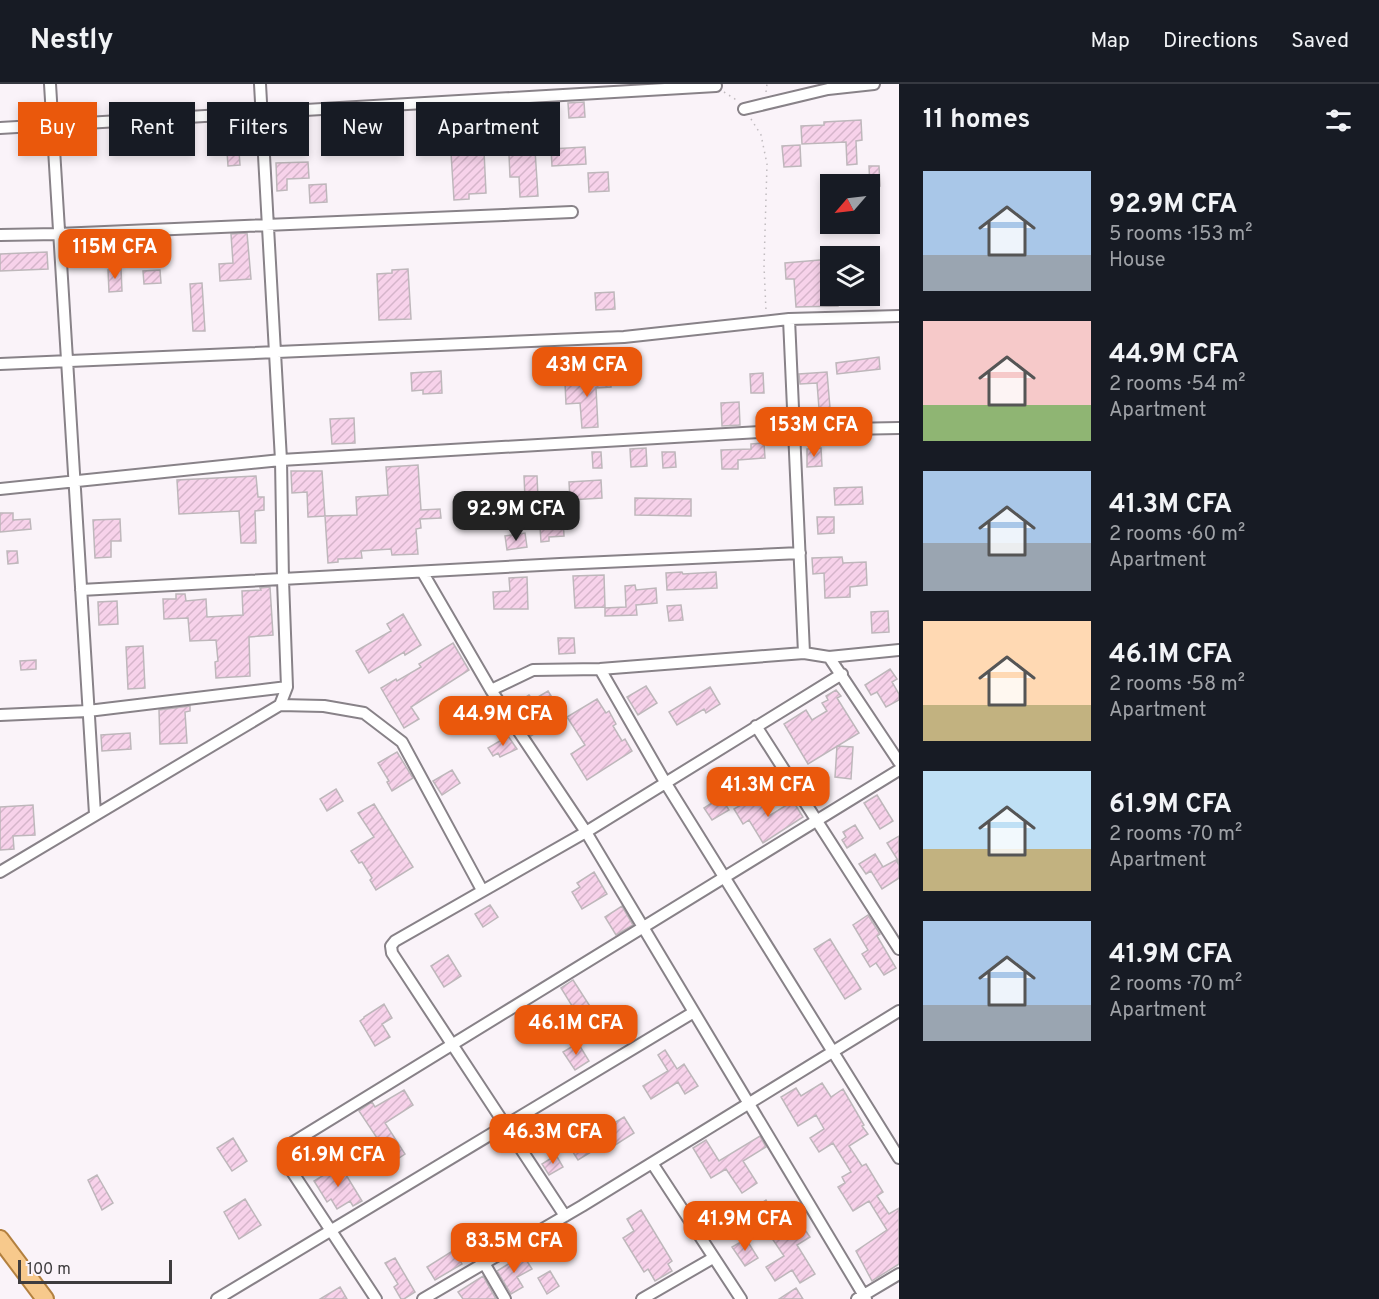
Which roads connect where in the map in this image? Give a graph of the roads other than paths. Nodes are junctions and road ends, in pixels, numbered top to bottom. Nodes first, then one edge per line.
1 (50, 84) edge
2 (260, 84) edge
3 (874, 84) edge
4 (716, 86) road end
5 (51, 102) edge
6 (261, 102) edge
7 (744, 108) road end
8 (309, 110) edge
9 (207, 116) edge
10 (97, 122) edge
11 (18, 127) edge
12 (0, 128) edge
13 (54, 156) edge
14 (265, 156) edge
15 (572, 212) dead end
16 (269, 225) junction
17 (58, 234) junction
18 (0, 235) edge
19 (899, 316) edge
20 (789, 319) junction
21 (275, 351) junction
22 (66, 362) junction
23 (0, 364) edge
24 (899, 428) edge
25 (794, 430) junction
26 (281, 460) junction
27 (74, 481) junction
28 (0, 489) edge
29 (800, 554) junction
30 (423, 573) junction
31 (283, 579) junction
32 (81, 590) junction
33 (899, 650) edge
34 (804, 653) junction
35 (829, 657) junction
36 (600, 669) junction
37 (842, 674) junction
38 (287, 687) junction
39 (491, 690) junction
40 (280, 705) junction
41 (88, 711) junction
42 (0, 715) edge
43 (756, 726) junction
44 (899, 762) edge
45 (899, 770) edge
46 (665, 782) junction
47 (95, 814) junction
48 (817, 821) junction
49 (586, 832) junction
50 (0, 872) edge
51 (726, 878) junction
52 (482, 890) junction
53 (644, 926) junction
54 (899, 949) edge
55 (899, 1011) edge
56 (694, 1012) junction
57 (452, 1045) junction
58 (833, 1050) junction
59 (749, 1104) junction
60 (504, 1126) junction
61 (895, 1142) edge
62 (899, 1158) edge
63 (652, 1163) junction
64 (565, 1216) junction
65 (330, 1230) junction
66 (0, 1239) edge
67 (713, 1258) junction
68 (484, 1263) junction
69 (899, 1275) edge
70 (862, 1298) edge
71 (45, 1299) edge
72 (217, 1299) edge
73 (376, 1299) edge
74 (423, 1299) edge
75 (505, 1299) edge
76 (642, 1299) edge
77 (741, 1299) edge

1 - 5 street
2 - 6 street
3 - 7 street
4 - 8 street
9 - 10 street
11 - 12 street
13 - 17 street
14 - 16 street
15 - 16 street
16 - 17 street
16 - 21 street
17 - 18 street
17 - 22 street
19 - 20 street
20 - 21 street
20 - 25 street
21 - 22 street
21 - 26 street
22 - 23 street
22 - 27 street
24 - 25 street
25 - 26 street
25 - 29 street
26 - 27 street
26 - 31 street
27 - 28 street
27 - 32 street
29 - 30 street
29 - 34 street
30 - 31 street
30 - 39 street
31 - 32 street
31 - 38 street
32 - 41 street
33 - 35 street
34 - 35 street
34 - 36 street
35 - 37 street
36 - 39 street
36 - 46 street
37 - 43 street
37 - 44 street
38 - 40 street
38 - 41 street
39 - 49 street
40 - 47 street
40 - 52 street
41 - 42 street
41 - 47 street
43 - 46 street
43 - 48 street
45 - 48 street
46 - 49 street
46 - 51 street
47 - 50 street
48 - 51 street
48 - 54 street
49 - 52 street
49 - 53 street
51 - 53 street
51 - 58 street
52 - 57 street
53 - 56 street
53 - 57 street
55 - 58 street
56 - 59 street
56 - 60 street
57 - 60 street
57 - 65 street
58 - 59 street
58 - 61 street
59 - 63 street
59 - 70 street
60 - 64 street
60 - 65 street
61 - 62 street
63 - 64 street
63 - 67 street
64 - 68 street
65 - 72 street
65 - 73 street
66 - 71 main road
67 - 76 street
67 - 77 street
68 - 74 street
68 - 75 street
69 - 70 street

